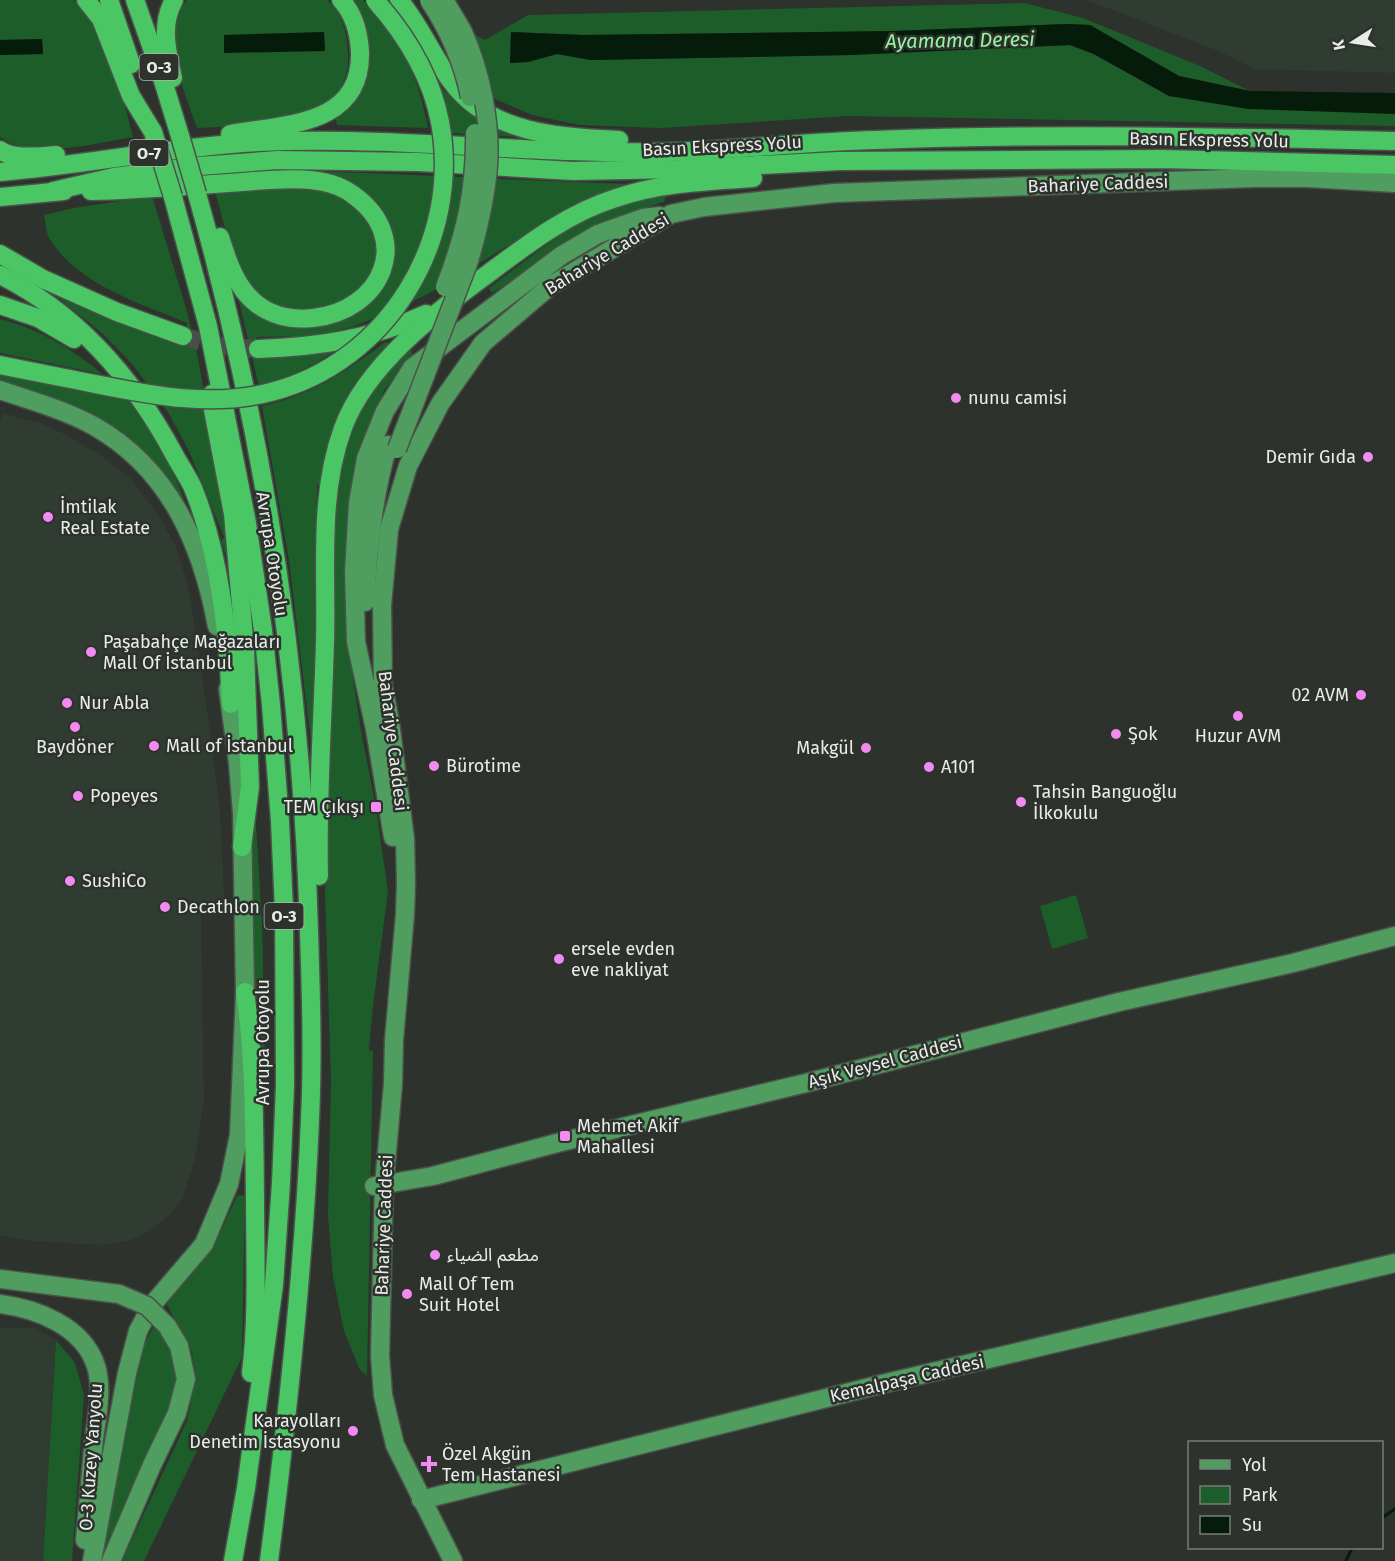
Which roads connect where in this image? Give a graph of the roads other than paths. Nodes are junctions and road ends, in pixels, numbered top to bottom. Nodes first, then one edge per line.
1 (86, 0) edge
2 (109, 0) edge
3 (135, 0) edge
4 (174, 0) edge
5 (341, 0) edge
6 (375, 0) edge
7 (399, 0) edge
8 (429, 0) edge
9 (444, 0) edge
10 (153, 132) junction
11 (180, 136) junction
12 (1395, 141) edge
13 (202, 146) junction
14 (755, 146) junction
15 (0, 150) edge
16 (96, 160) junction
17 (887, 162) junction
18 (1395, 165) edge
19 (0, 172) edge
20 (1395, 183) edge
21 (53, 191) junction
22 (197, 194) junction
23 (0, 196) edge
24 (670, 214) junction
25 (0, 254) edge
26 (0, 275) edge
27 (461, 293) junction
28 (0, 305) edge
29 (208, 326) junction
30 (183, 336) tunnel mouth
31 (258, 349) tunnel mouth
32 (0, 365) edge
33 (0, 390) edge
34 (147, 407) junction
35 (392, 447) junction
36 (383, 686) junction
37 (231, 704) junction
38 (370, 706) junction
39 (242, 848) junction
40 (1395, 936) edge
41 (245, 992) junction
42 (312, 1044) junction
43 (379, 1186) junction
44 (1395, 1263) edge
45 (0, 1279) edge
46 (0, 1286) edge
47 (38, 1286) junction
48 (0, 1305) edge
49 (421, 1500) junction
50 (242, 1509) junction
51 (83, 1561) edge
52 (92, 1561) edge
53 (111, 1561) edge
54 (232, 1561) edge
55 (269, 1561) edge
56 (443, 1561) edge
57 (453, 1561) edge

1 - 10 highway
2 - 10 highway, Avrupa Otoyolu / O-3
3 - 11 highway, Avrupa Otoyolu / O-3
4 - 11 highway
5 - 13 highway
6 - 32 highway, bridge
7 - 14 highway
8 - 35 main road, bridge
9 - 35 main road, bridge
10 - 29 highway, Avrupa Otoyolu / O-3, bridge
11 - 22 highway, Avrupa Otoyolu / O-3, bridge
12 - 14 highway, Basın Ekspress Yolu
13 - 14 highway, Basın Ekspress Yolu
13 - 16 highway, Basın Ekspress Yolu / O-7
15 - 16 highway
16 - 19 highway, O-7
17 - 18 highway, Basın Ekspress Yolu
17 - 21 highway, Basın Ekspress Yolu
17 - 27 highway
20 - 24 main road, Bahariye Caddesi
21 - 22 highway
21 - 23 highway
22 - 42 highway, Avrupa Otoyolu / O-3
24 - 36 main road, Bahariye Caddesi
24 - 38 main road
25 - 30 highway
26 - 34 highway
27 - 31 highway
27 - 42 highway
28 - 34 highway
29 - 39 highway
29 - 50 highway, Avrupa Otoyolu / O-3
33 - 37 main road
34 - 37 highway
35 - 36 main road
35 - 38 main road
36 - 43 main road, Bahariye Caddesi
37 - 39 main road
38 - 43 main road
39 - 41 main road
40 - 43 main road, Aşık Veysel Caddesi
41 - 50 highway
41 - 52 main road
42 - 55 highway, O-3
43 - 49 main road, Bahariye Caddesi
43 - 56 main road
44 - 49 main road, Kemalpaşa Caddesi
45 - 47 main road
46 - 47 main road
47 - 53 main road, O-3 Kuzey Yanyolu, bridge
48 - 51 main road, O-3 Kuzey Yanyolu
49 - 57 main road, Bahariye Caddesi
50 - 54 highway, Avrupa Otoyolu / O-3

